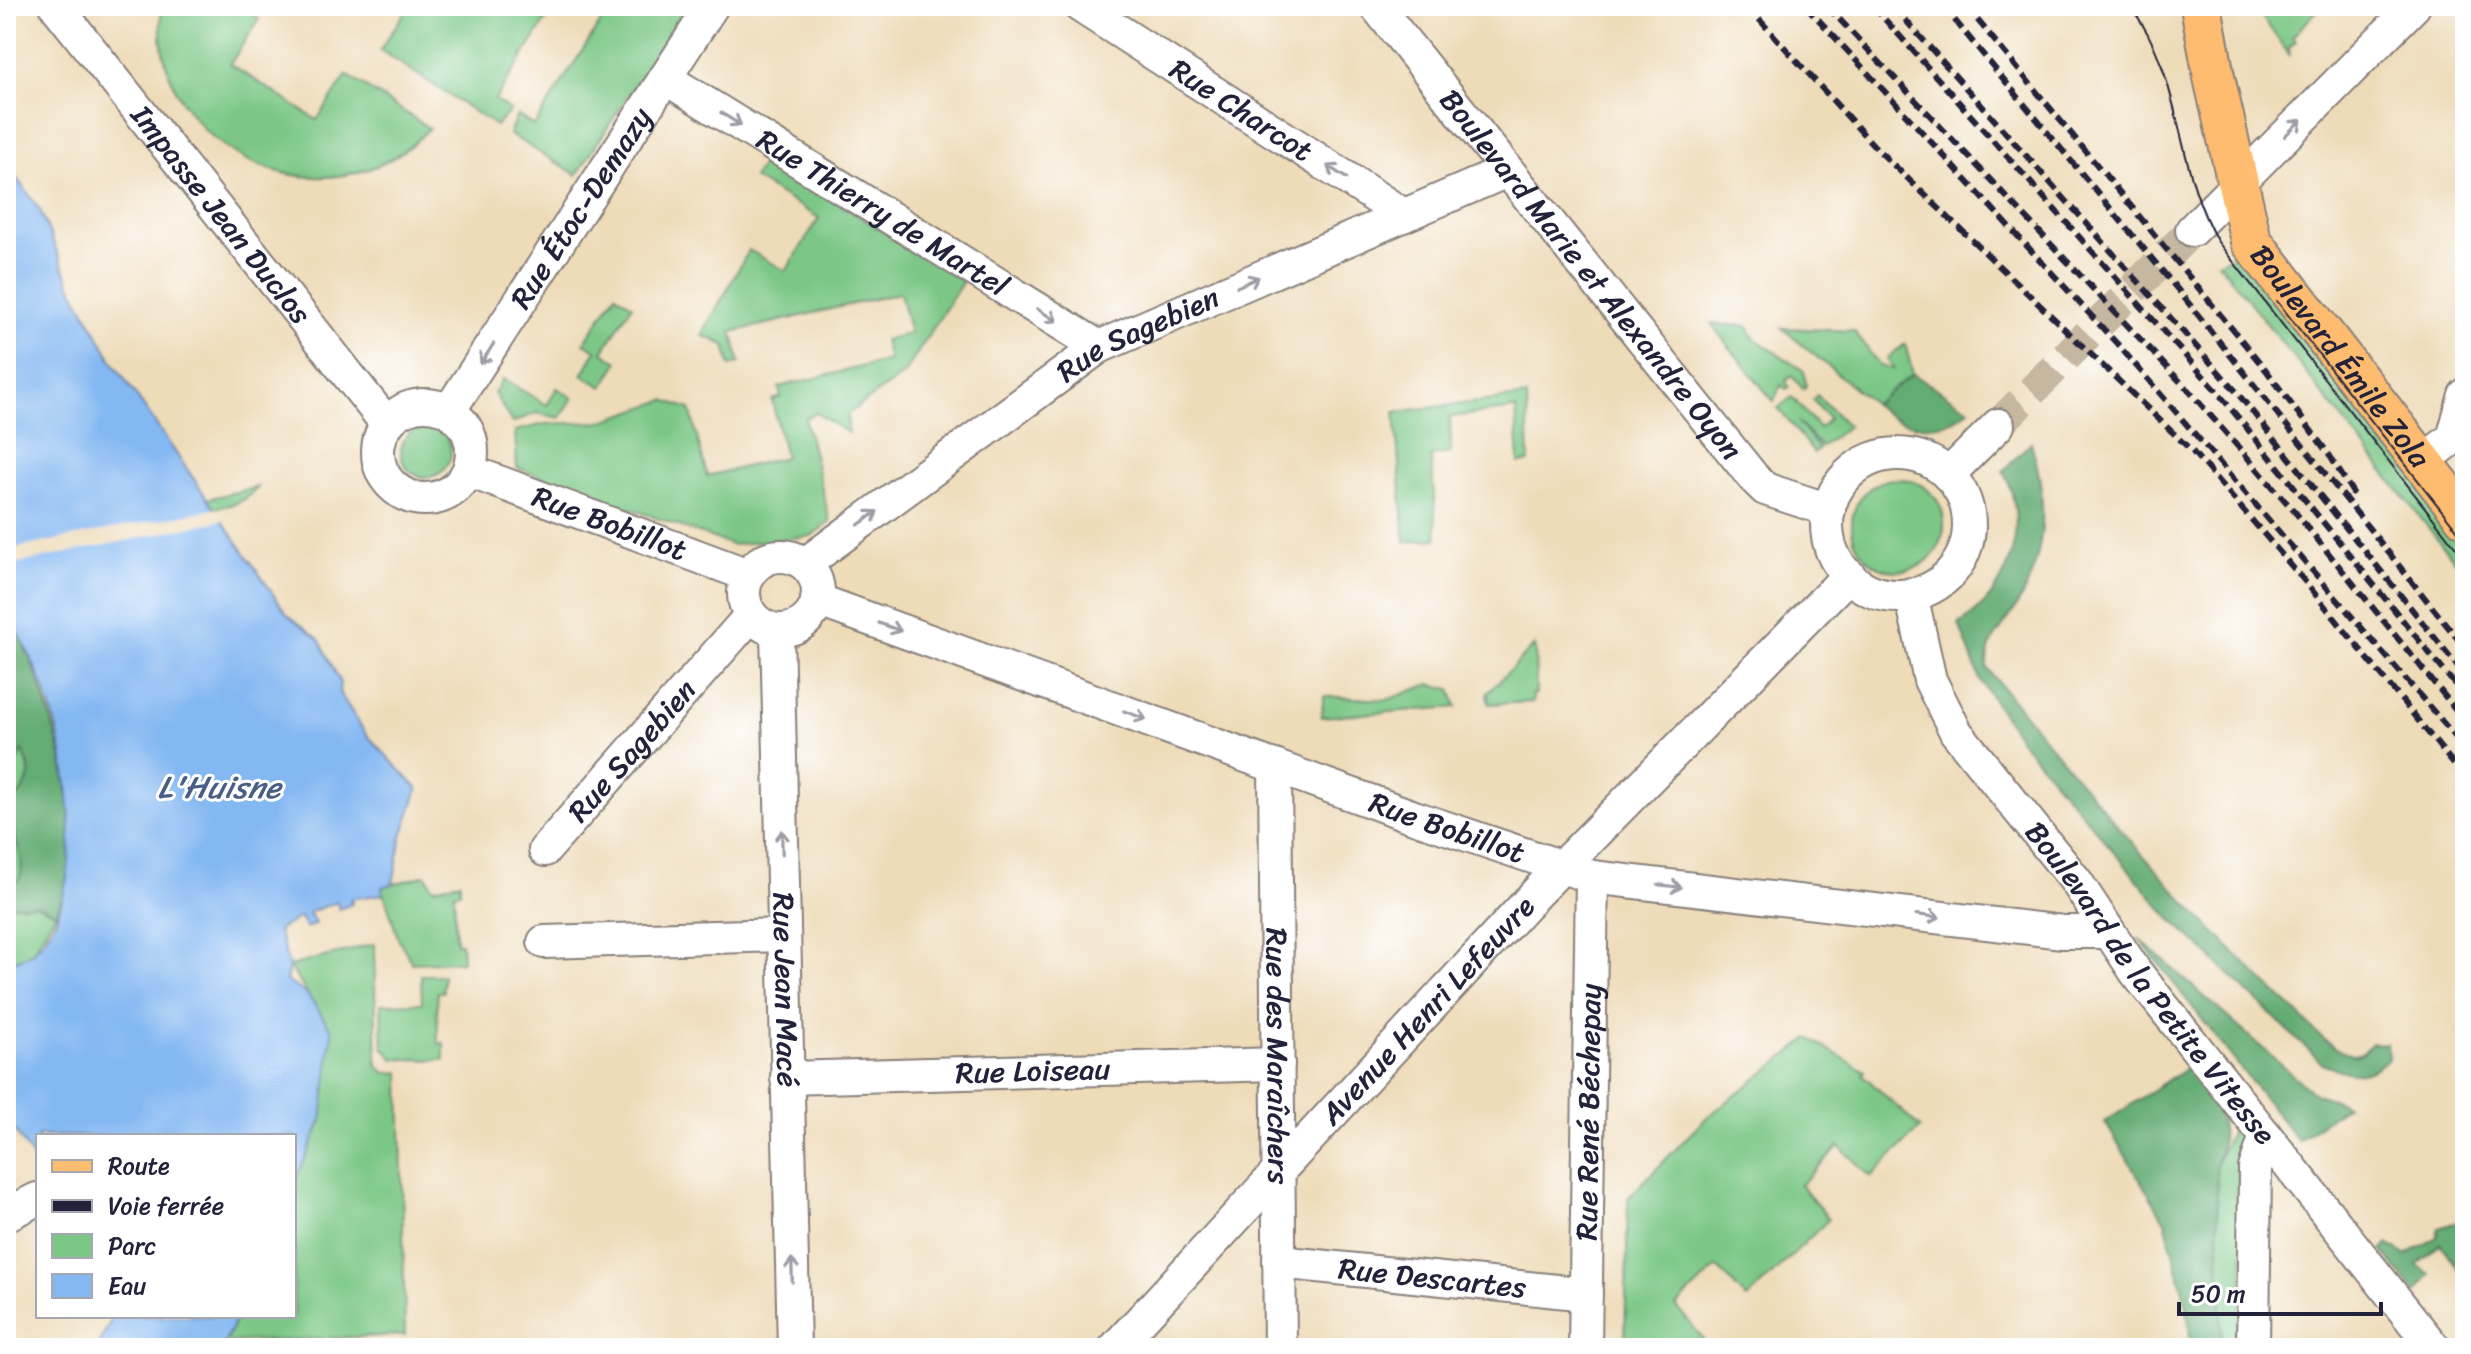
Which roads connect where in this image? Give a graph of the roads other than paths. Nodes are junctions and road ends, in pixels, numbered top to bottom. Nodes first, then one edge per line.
1 (56, 6) edge
2 (712, 6) edge
3 (1080, 6) edge
4 (1376, 6) edge
5 (2414, 6) edge
6 (2201, 7) edge
7 (665, 78) junction
8 (1507, 171) junction
9 (2238, 183) junction
10 (1402, 214) junction
11 (2192, 230) tunnel mouth
12 (1099, 347) junction
13 (2465, 395) edge
14 (449, 411) junction
15 (387, 424) junction
16 (1998, 425) tunnel mouth
17 (2459, 438) edge
18 (2422, 462) junction
19 (469, 471) junction
20 (1948, 475) junction
21 (1829, 510) junction
22 (2465, 517) edge
23 (805, 564) junction
24 (748, 575) junction
25 (1849, 575) junction
26 (1911, 594) junction
27 (817, 600) junction
28 (764, 622) junction
29 (1275, 766) junction
30 (545, 850) dead end
31 (1561, 867) junction
32 (1592, 877) junction
33 (2107, 932) junction
34 (784, 935) junction
35 (544, 942) dead end
36 (1278, 1064) junction
37 (787, 1078) junction
38 (2266, 1136) junction
39 (1279, 1171) junction
40 (36, 1200) edge
41 (6, 1215) edge
42 (1279, 1262) junction
43 (1586, 1294) junction
44 (794, 1348) edge
45 (1115, 1348) edge
46 (1280, 1348) edge
47 (1585, 1348) edge
48 (2253, 1348) edge
49 (2434, 1348) edge

1 - 15 street, Impasse Jean Duclos
2 - 7 street, Rue Étoc-Demazy
10 -> 3 street, Rue Charcot
4 - 8 street, Boulevard Marie et Alexandre Oyon
9 -> 5 street
6 - 9 main road, Boulevard Émile Zola
7 -> 12 street, Rue Thierry de Martel
7 -> 14 street, Rue Étoc-Demazy
8 - 10 street, Rue Sagebien
8 - 21 street, Boulevard Marie et Alexandre Oyon
9 - 11 street
9 - 18 main road, Boulevard Émile Zola
12 -> 10 street, Rue Sagebien
23 -> 12 street, Rue Sagebien
13 - 17 street
14 - 15 street
14 - 19 street
15 - 19 street
16 - 20 street
17 - 18 street
18 - 22 main road, Boulevard Émile Zola
19 - 24 street, Rue Bobillot
20 - 21 street
20 - 26 street
21 - 25 street
23 - 24 street
23 - 27 street
24 - 28 street
25 - 26 street
25 - 31 street, Avenue Henri Lefeuvre
26 - 33 street, Boulevard de la Petite Vitesse
27 - 28 street
27 -> 29 street, Rue Bobillot
28 - 30 street, Rue Sagebien
34 -> 28 street, Rue Jean Macé
29 - 31 street, Rue Bobillot
29 - 36 street, Rue des Maraîchers
31 - 32 street, Rue Bobillot
31 - 39 street, Avenue Henri Lefeuvre
32 -> 33 street, Rue Bobillot
32 - 43 street, Rue René Béchepay
33 - 38 street, Boulevard de la Petite Vitesse
34 - 35 street
34 - 37 street, Rue Jean Macé
36 - 37 street, Rue Loiseau
36 - 39 street, Rue des Maraîchers
44 -> 37 street, Rue Jean Macé
38 - 48 street
38 - 49 street, Boulevard de la Petite Vitesse
39 - 42 street, Rue des Maraîchers
39 - 45 street, Avenue Henri Lefeuvre
40 - 41 street
42 - 43 street, Rue Descartes
42 - 46 street, Rue des Maraîchers
43 - 47 street, Rue René Béchepay

